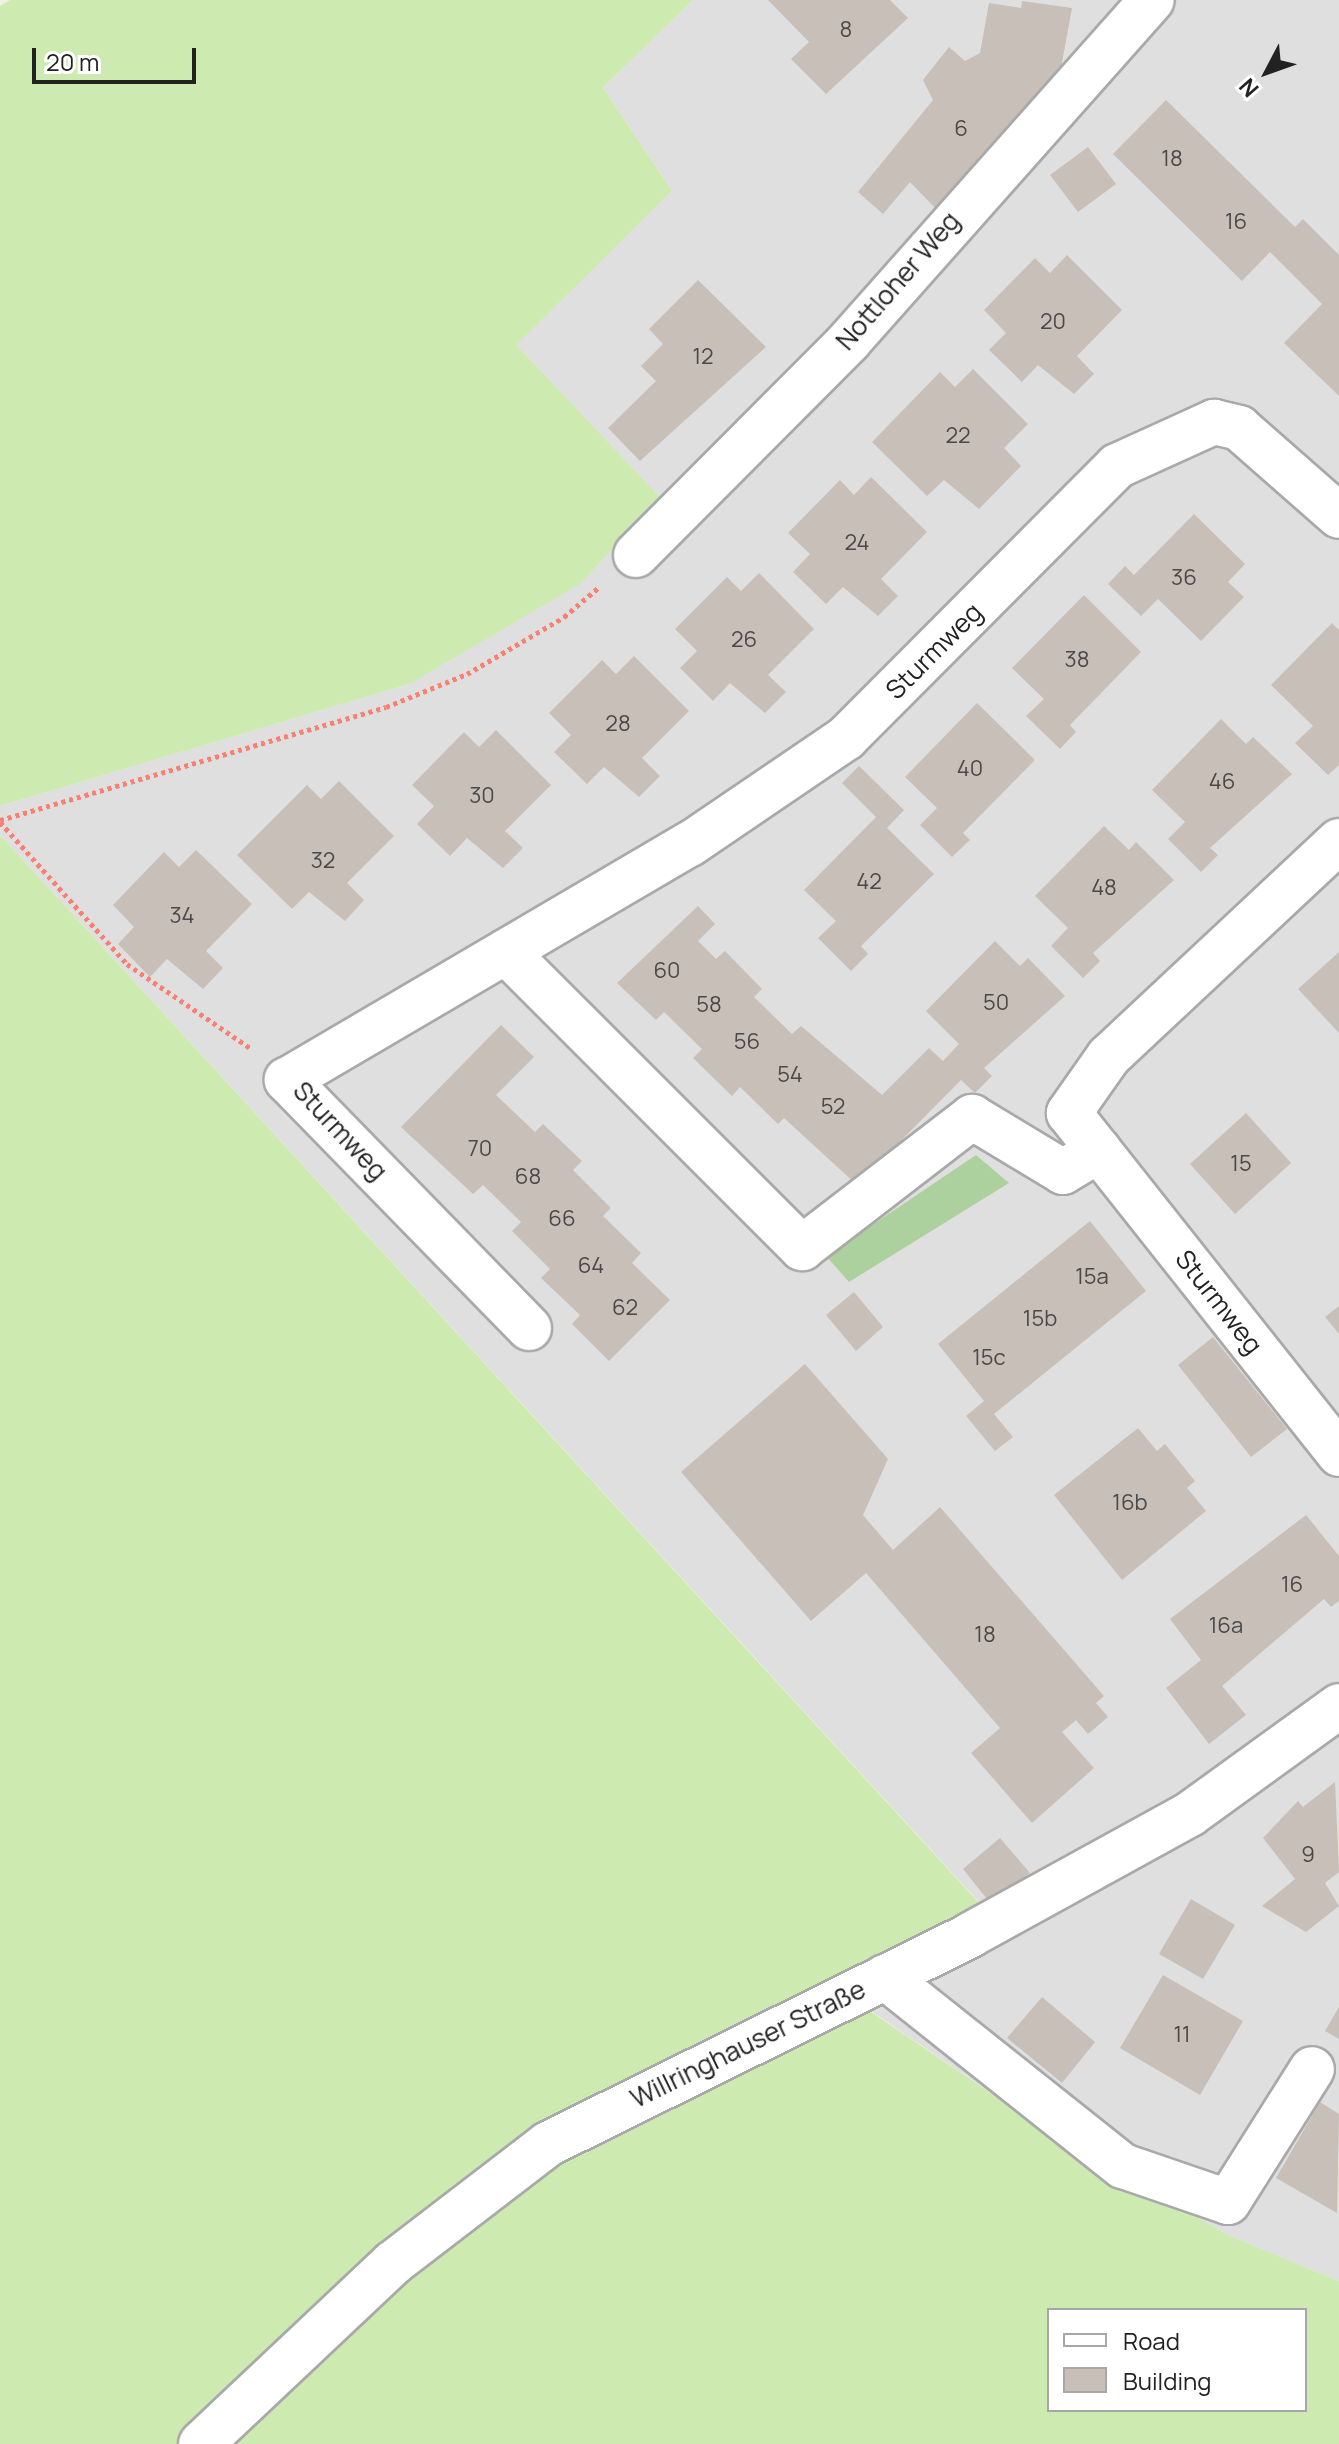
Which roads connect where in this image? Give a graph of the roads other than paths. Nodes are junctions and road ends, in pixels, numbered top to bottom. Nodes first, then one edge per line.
1 (1152, 0) edge
2 (1339, 516) edge
3 (636, 555) road end
4 (1339, 841) edge
5 (506, 952) junction
6 (1099, 1150) junction
7 (529, 1328) dead end
8 (1339, 1454) edge
9 (1339, 1706) edge
10 (885, 1977) junction
11 (1312, 2069) dead end
12 (201, 2444) edge

1 - 3 street, Nottloher Weg
2 - 5 street, Sturmweg
4 - 6 street, Sturmweg
5 - 6 street
5 - 7 street, Sturmweg
6 - 8 street, Sturmweg
9 - 10 street, Willringhauser Straße
10 - 11 street
10 - 12 street, Willringhauser Straße

